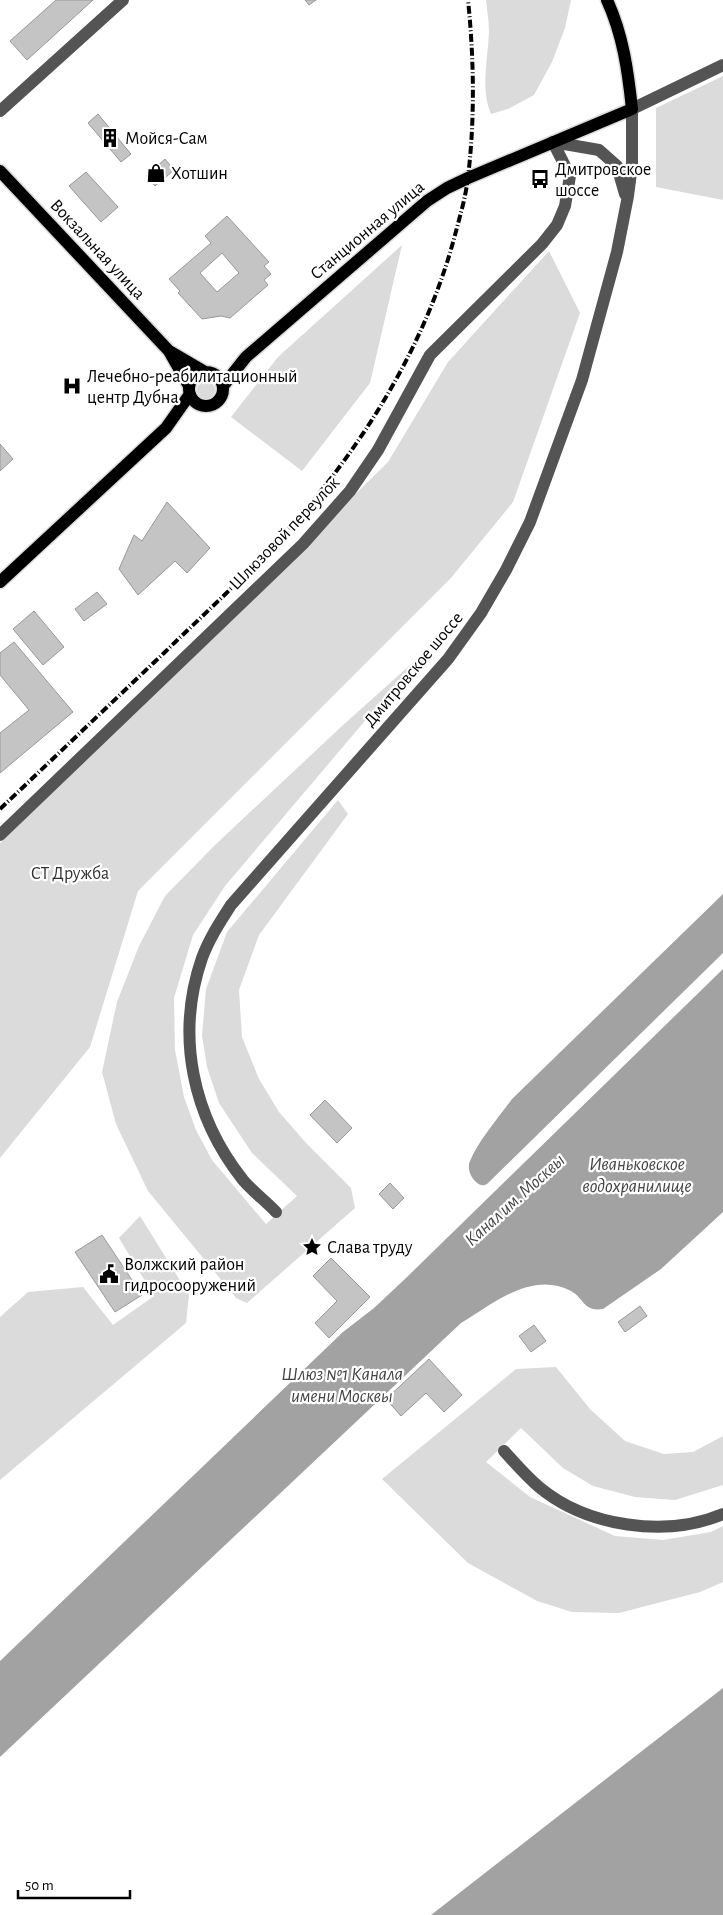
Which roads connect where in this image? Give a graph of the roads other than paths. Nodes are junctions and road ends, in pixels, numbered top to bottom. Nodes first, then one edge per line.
1 (123, 0) edge
2 (607, 0) edge
3 (723, 65) edge
4 (632, 109) junction
5 (0, 111) edge
6 (553, 142) junction
7 (0, 171) edge
8 (627, 204) junction
9 (169, 351) junction
10 (246, 357) junction
11 (208, 372) junction
12 (223, 386) junction
13 (190, 390) junction
14 (201, 405) junction
15 (166, 428) junction
16 (0, 582) edge
17 (0, 835) edge
18 (276, 1212) dead end
19 (504, 1452) dead end
20 (723, 1514) edge

1 - 5 street
2 - 4 main road, Дмитровское шоссе
3 - 4 street
4 - 6 main road, Станционная улица
4 - 8 street, Дмитровское шоссе
6 - 8 street
6 - 10 main road, Станционная улица
6 - 17 street, Шлюзовой переулок
7 - 9 main road, Вокзальная улица
8 - 18 street, Дмитровское шоссе
9 - 11 main road, Вокзальная улица
9 - 13 main road, Вокзальная улица
10 - 11 main road, Станционная улица
10 - 12 main road, Станционная улица
11 - 12 main road
11 - 13 main road
12 - 14 main road
13 - 14 main road
13 - 15 main road
14 - 15 main road
15 - 16 main road
19 - 20 street

